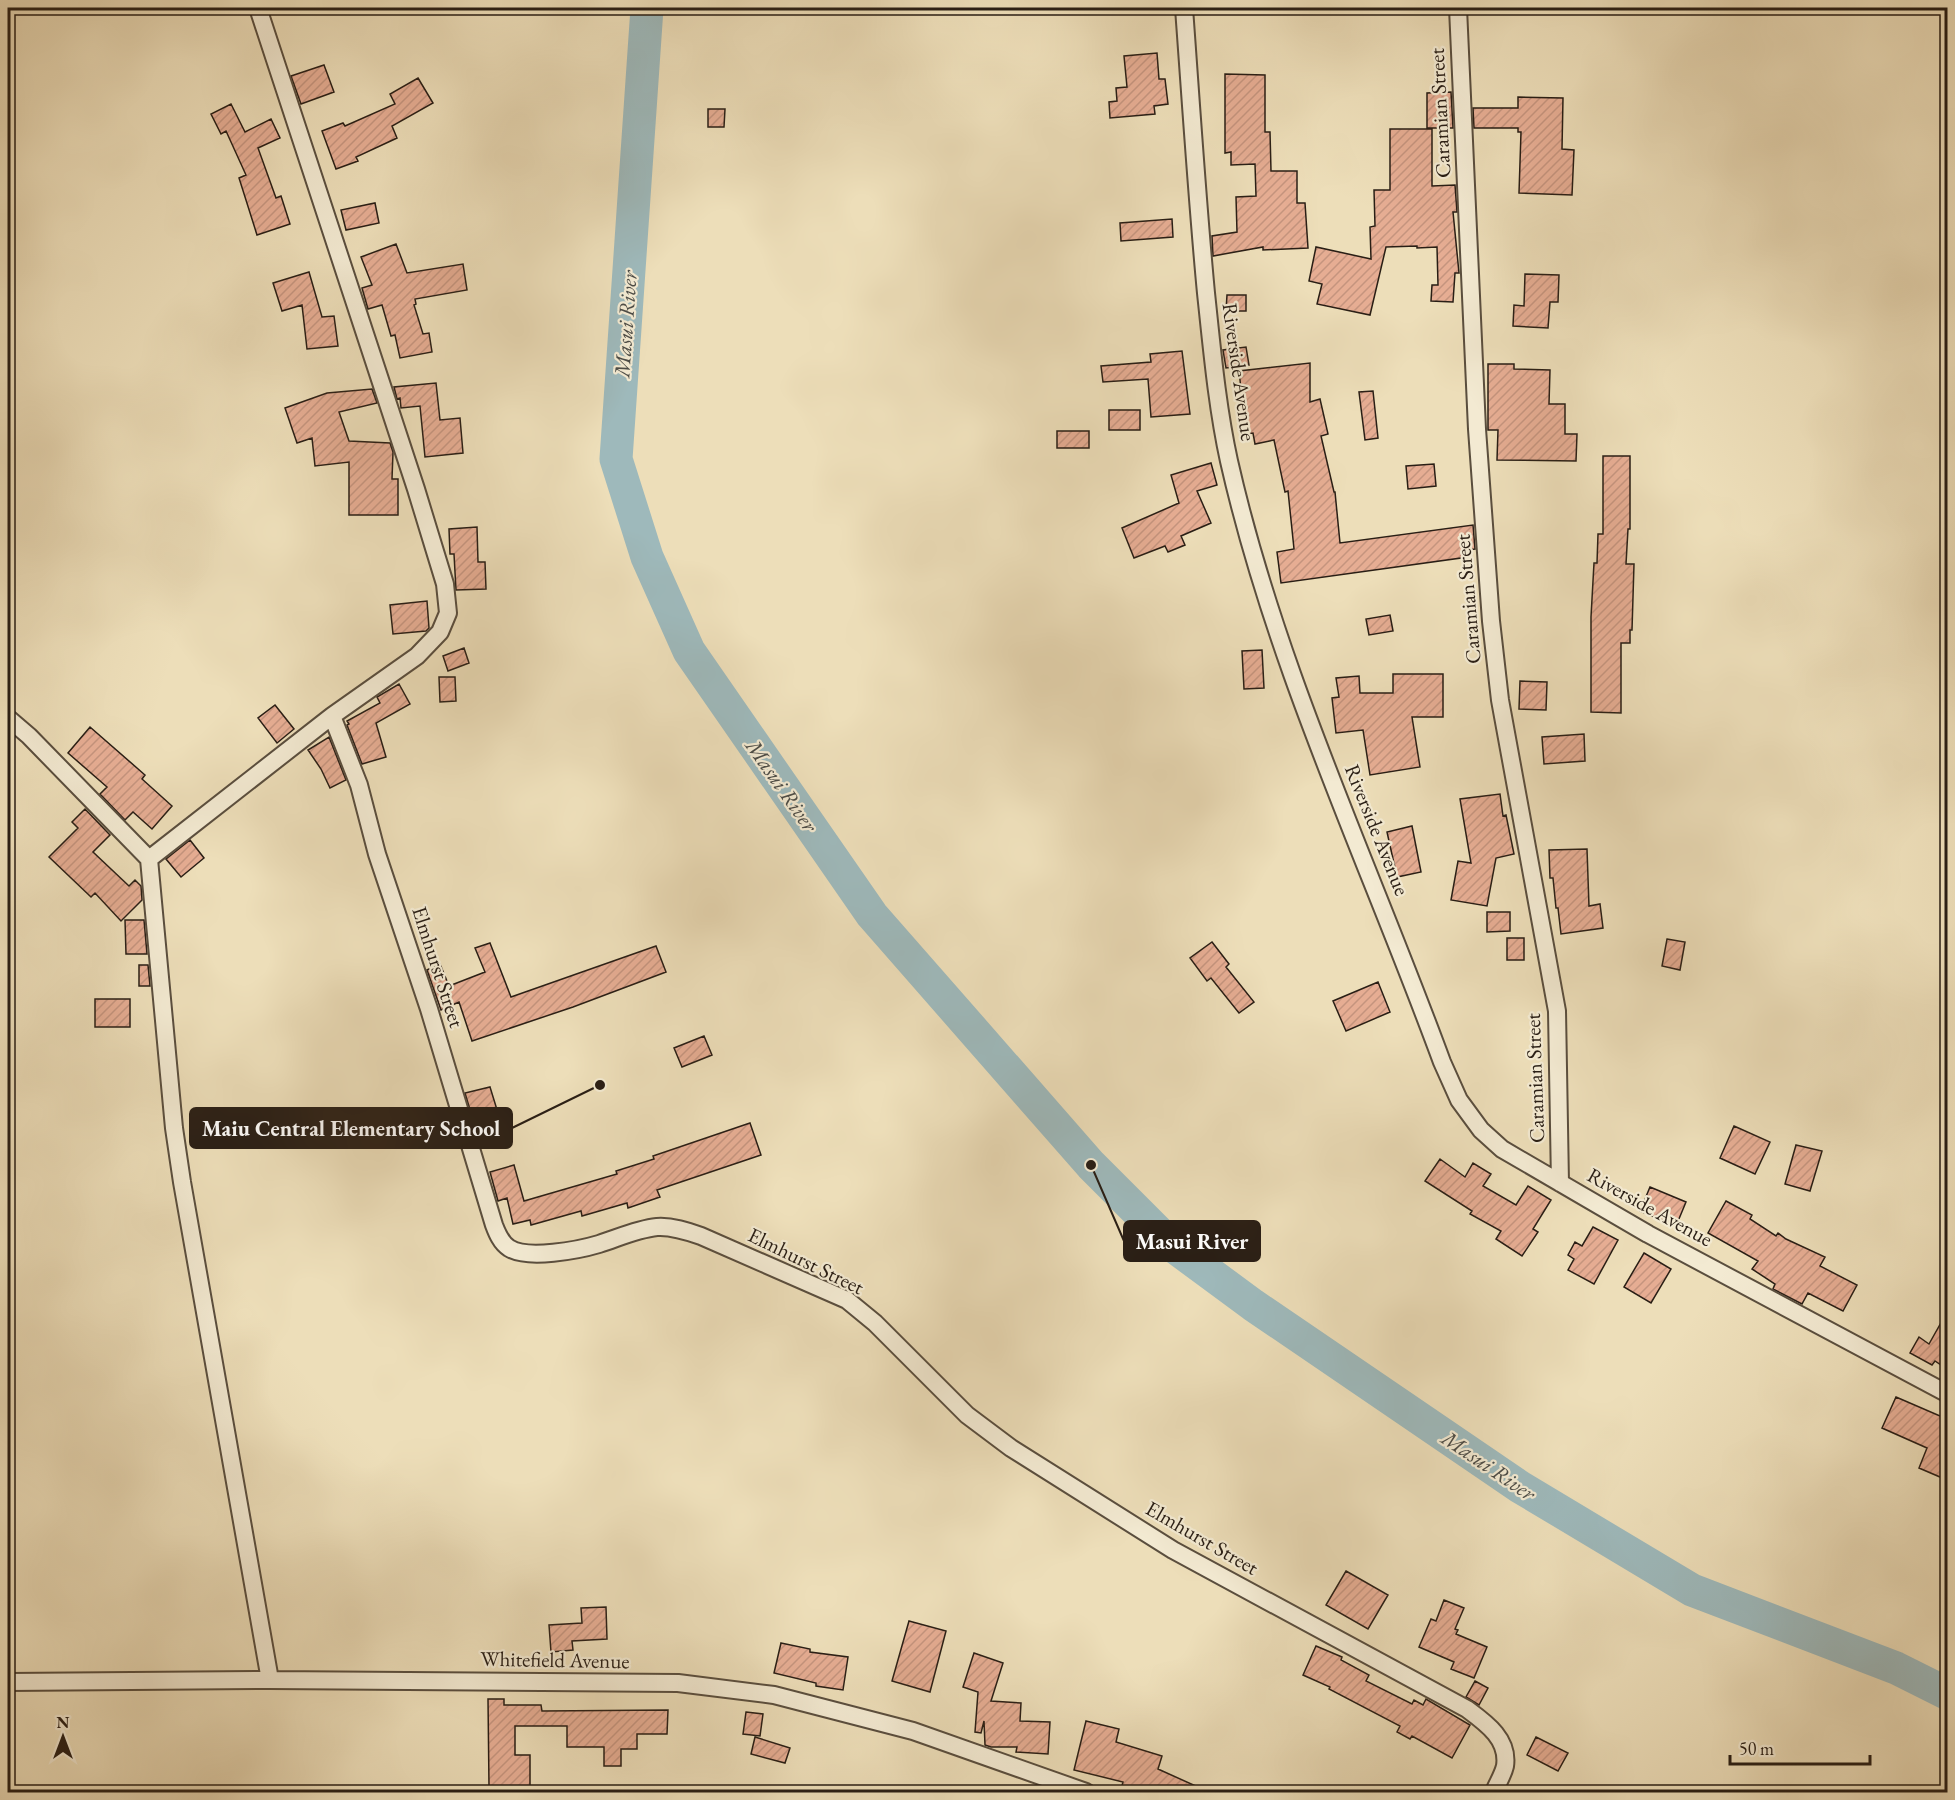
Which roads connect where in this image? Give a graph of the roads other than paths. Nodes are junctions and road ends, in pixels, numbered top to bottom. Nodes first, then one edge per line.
1 (258, 8) edge
2 (1184, 8) edge
3 (1458, 8) edge
4 (332, 716) junction
5 (8, 718) edge
6 (149, 859) junction
7 (1560, 1183) junction
8 (1947, 1394) edge
9 (270, 1680) junction
10 (8, 1682) edge
11 (1086, 1792) edge
12 (1494, 1792) edge

1 - 4 street
2 - 7 street, Riverside Avenue
3 - 7 street, Caramian Street
4 - 6 street
4 - 12 street, Elmhurst Street
5 - 6 street
6 - 9 street
7 - 8 street, Riverside Avenue
9 - 10 street, Whitefield Avenue
9 - 11 street, Whitefield Avenue

